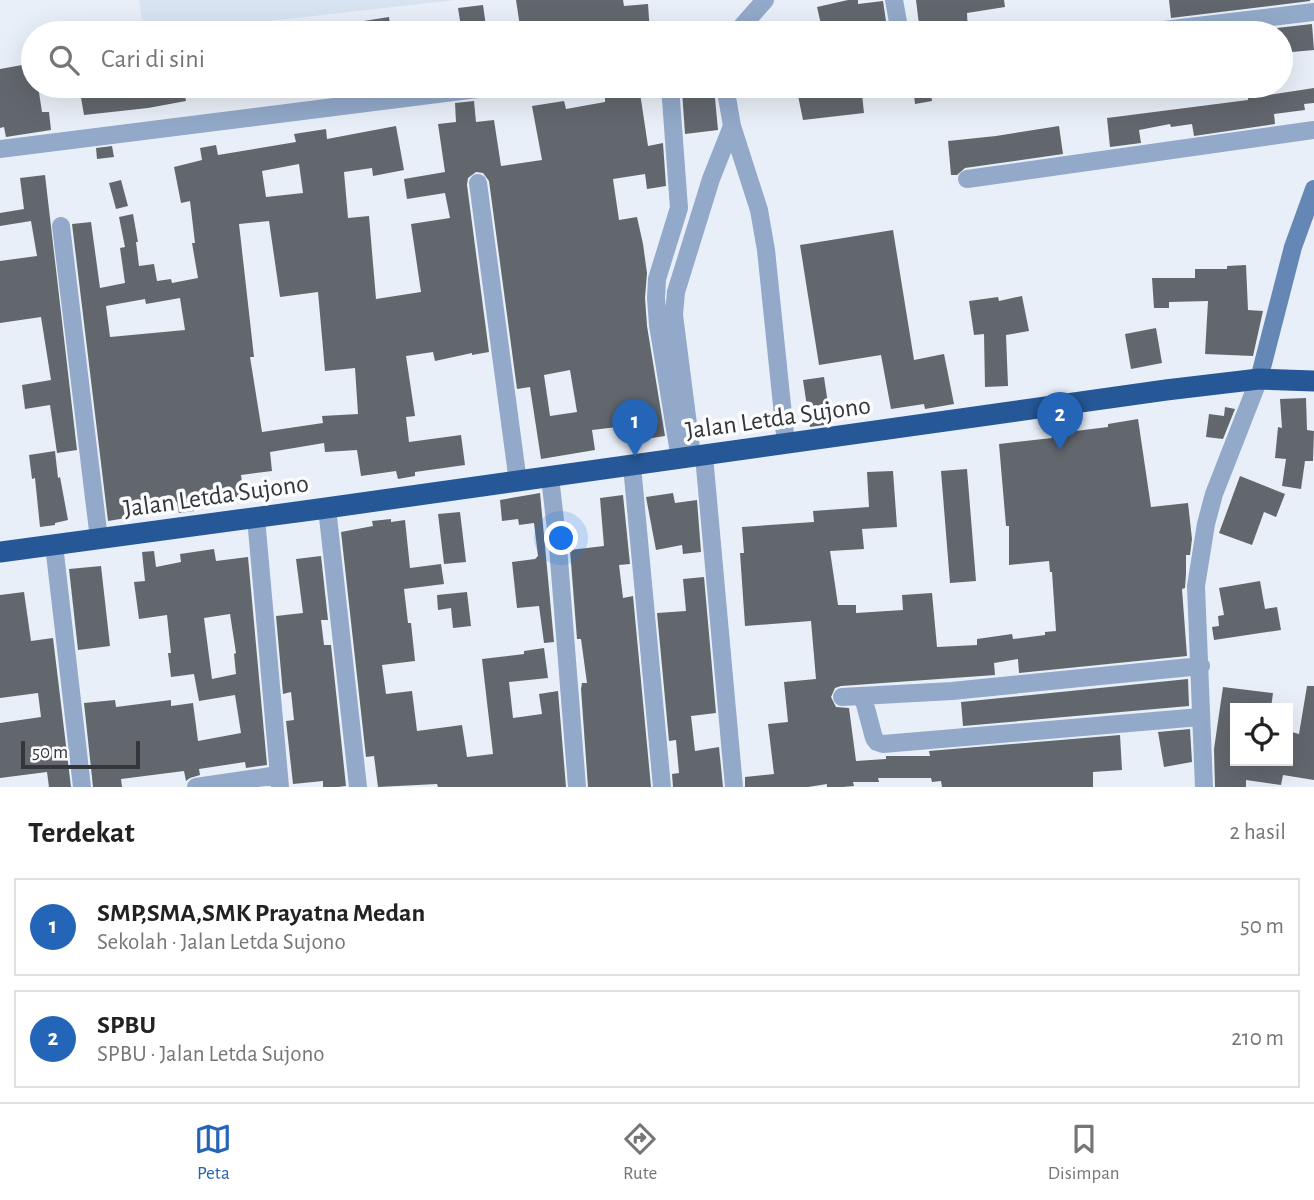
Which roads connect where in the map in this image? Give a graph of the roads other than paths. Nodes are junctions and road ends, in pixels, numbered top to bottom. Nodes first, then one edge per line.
1 (765, 0) edge
2 (894, 0) edge
3 (1314, 12) edge
4 (747, 21) edge
5 (898, 21) edge
6 (1239, 21) edge
7 (406, 98) edge
8 (671, 98) edge
9 (727, 98) edge
10 (732, 126) junction
11 (1314, 130) edge
12 (0, 149) edge
13 (967, 179) dead end
14 (478, 183) dead end
15 (1314, 189) edge
16 (61, 226) dead end
17 (1259, 379) junction
18 (1309, 380) edge
19 (786, 444) junction
20 (691, 454) junction
21 (632, 466) junction
22 (550, 477) junction
23 (518, 482) junction
24 (327, 508) junction
25 (256, 518) junction
26 (99, 539) junction
27 (54, 545) junction
28 (0, 552) edge
29 (1200, 666) junction
30 (842, 697) dead end
31 (863, 697) junction
32 (1200, 717) junction
33 (279, 781) edge
34 (82, 787) edge
35 (196, 787) edge
36 (358, 787) edge
37 (578, 787) edge
38 (662, 787) edge
39 (734, 787) edge
40 (1204, 787) edge

1 - 4 street
2 - 5 street
3 - 6 street
7 - 12 street
8 - 20 street
9 - 10 street
10 - 19 street
10 - 20 street
11 - 13 street
14 - 23 street
15 - 17 street
16 - 26 street
17 - 18 highway, Jalan Letda Sujono
17 - 19 highway, Jalan Letda Sujono
17 - 29 street
19 - 20 highway, Jalan Letda Sujono
20 - 21 highway, Jalan Letda Sujono
20 - 39 street
21 - 22 highway, Jalan Letda Sujono
21 - 38 street
22 - 23 highway, Jalan Letda Sujono
22 - 37 street
23 - 24 highway, Jalan Letda Sujono
24 - 25 highway, Jalan Letda Sujono
24 - 36 street
25 - 26 highway, Jalan Letda Sujono
25 - 33 street
26 - 27 highway, Jalan Letda Sujono
27 - 28 highway, Jalan Letda Sujono
27 - 34 street
29 - 31 street
29 - 32 street
30 - 31 street
31 - 32 street
32 - 40 street
33 - 35 street

